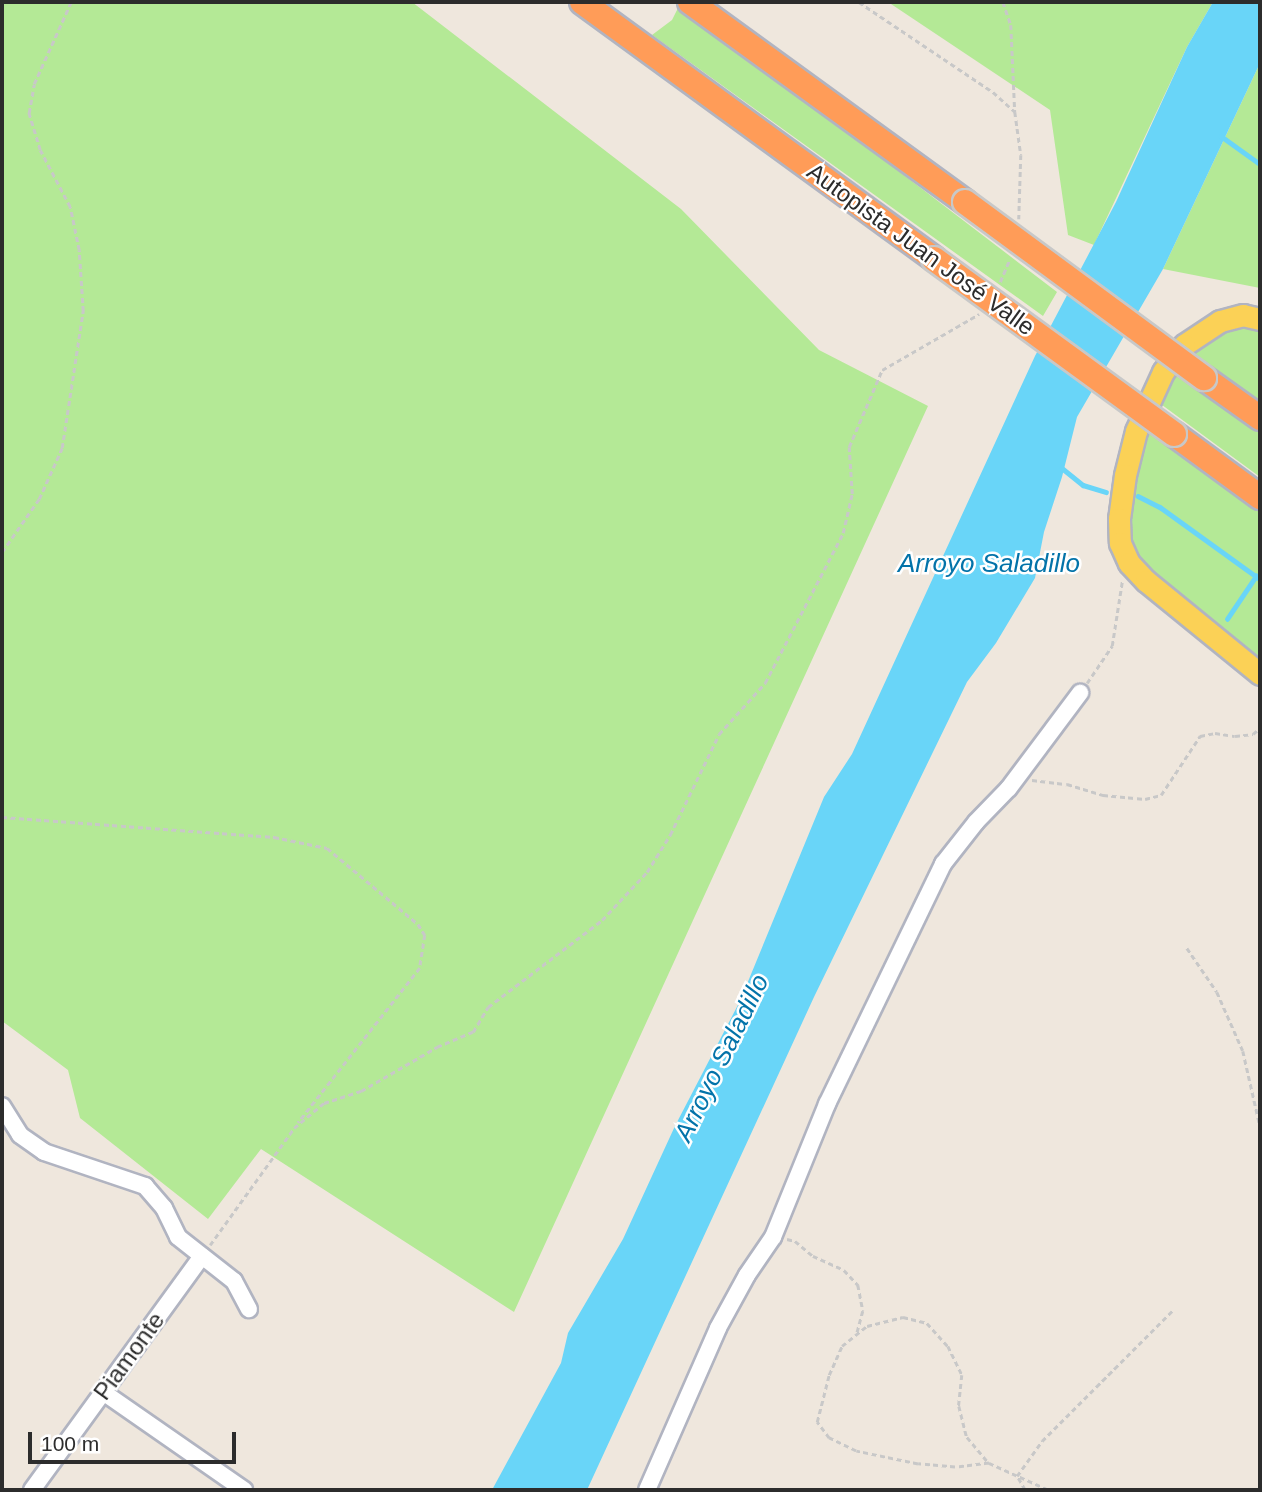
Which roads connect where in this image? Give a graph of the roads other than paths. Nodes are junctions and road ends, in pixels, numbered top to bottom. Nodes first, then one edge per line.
1 (582, 2) edge
2 (690, 2) edge
3 (1260, 319) edge
4 (1260, 418) edge
5 (1260, 497) edge
6 (1260, 674) edge
7 (1080, 693) road end
8 (2, 1106) edge
9 (202, 1256) junction
10 (249, 1309) dead end
11 (103, 1392) junction
12 (32, 1490) edge
13 (244, 1490) edge
14 (647, 1490) edge

1 - 5 highway, Autopista Juan José Valle, bridge
2 - 4 highway, bridge
3 - 6 main road
7 - 14 street
8 - 9 street
9 - 10 street
9 - 11 street, Piamonte
11 - 12 street, Piamonte
11 - 13 street

